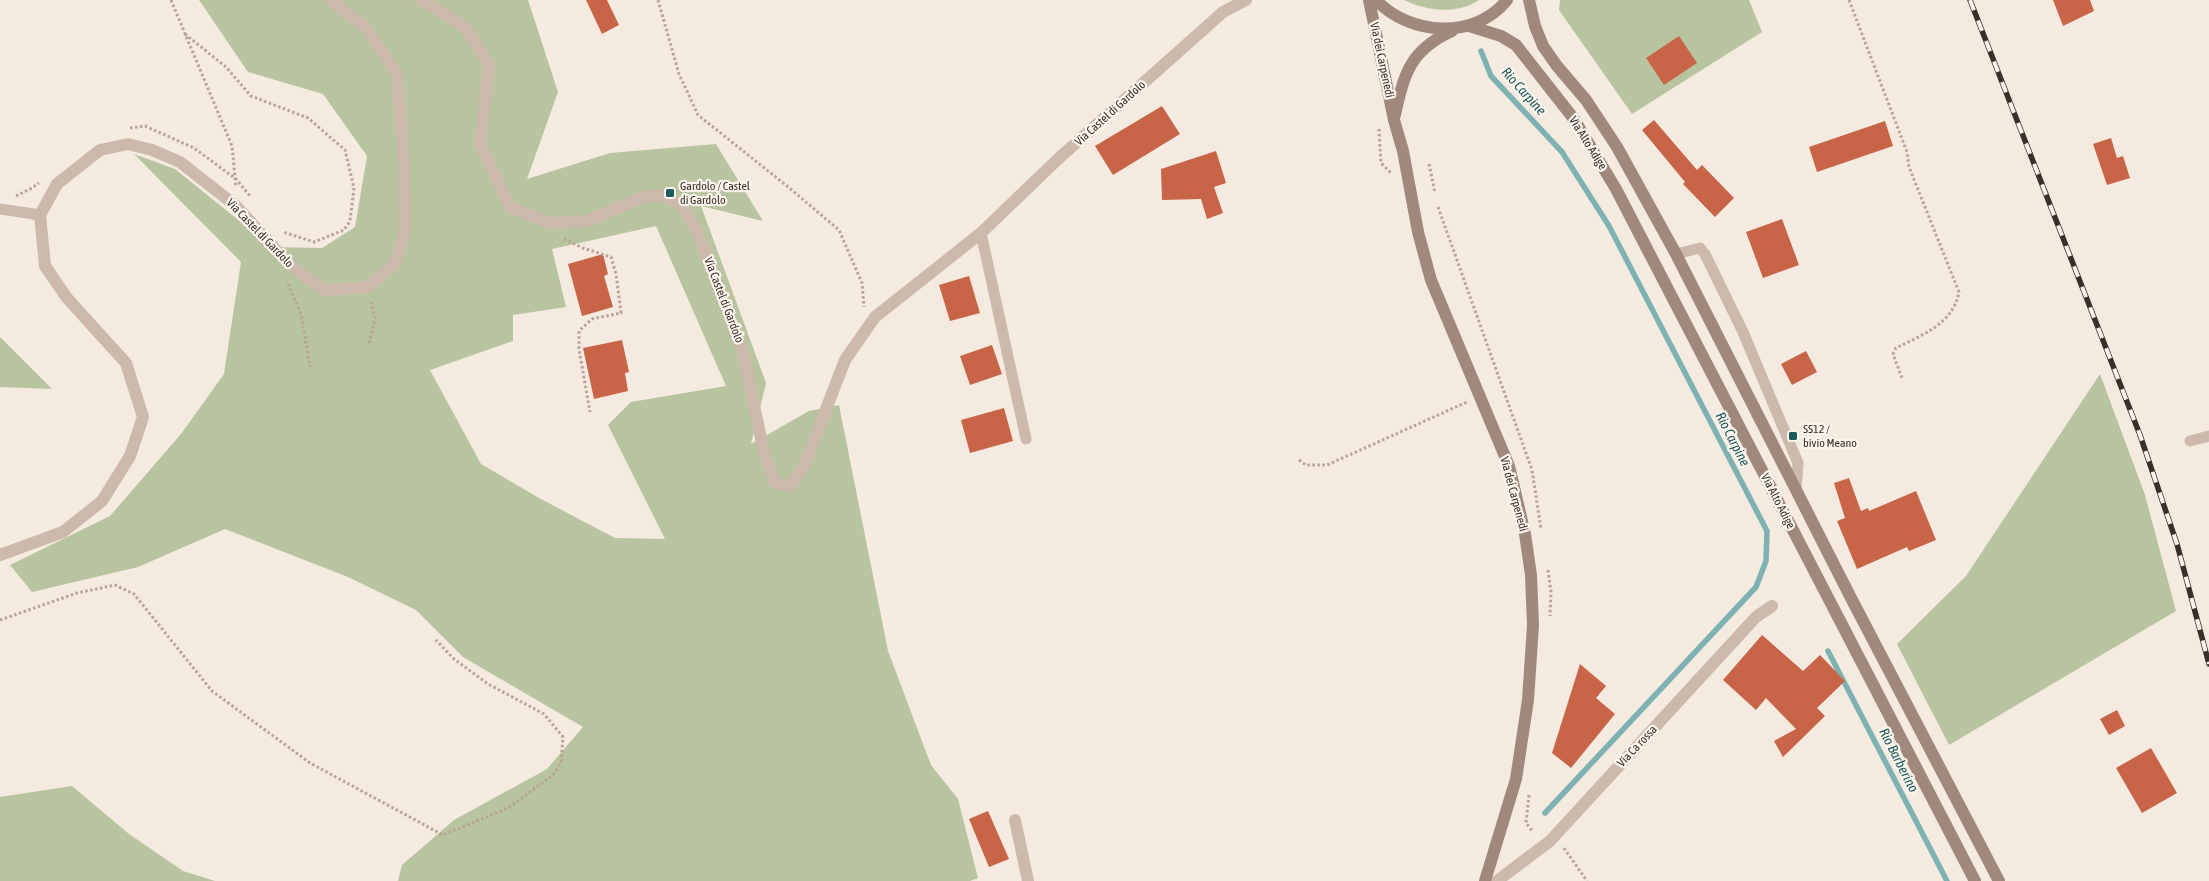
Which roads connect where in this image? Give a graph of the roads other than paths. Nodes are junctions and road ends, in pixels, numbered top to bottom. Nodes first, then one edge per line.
1 (331, 0) edge
2 (422, 0) edge
3 (1246, 0) edge
4 (1369, 0) edge
5 (1376, 0) edge
6 (1507, 0) edge
7 (1529, 0) edge
8 (1465, 27) junction
9 (1394, 120) junction
10 (0, 209) edge
11 (40, 215) junction
12 (981, 233) junction
13 (1676, 254) junction
14 (2209, 436) edge
15 (1026, 439) dead end
16 (2190, 441) dead end
17 (1796, 489) junction
18 (0, 555) edge
19 (1772, 606) dead end
20 (1015, 820) dead end
21 (1028, 881) edge
22 (1485, 881) edge
23 (1497, 881) edge
24 (1975, 881) edge
25 (1999, 881) edge

1 - 11 street, Via Castel di Gardolo
2 - 12 street, Via Castel di Gardolo
3 - 12 street, Via Castel di Gardolo
4 - 9 main road, Via dei Carpenedi
5 - 8 main road
6 - 8 main road, Via dei Carpenedi
7 - 13 main road, Via Alto Adige
8 - 9 main road, Via dei Carpenedi
8 - 24 main road, Via Alto Adige
9 - 22 main road, Via dei Carpenedi
10 - 11 lane
11 - 18 street
12 - 15 lane
13 - 17 main road, Via Alto Adige
13 - 17 lane
14 - 16 lane
17 - 25 main road, Via Alto Adige
19 - 23 street, Via Ca rossa
20 - 21 street

